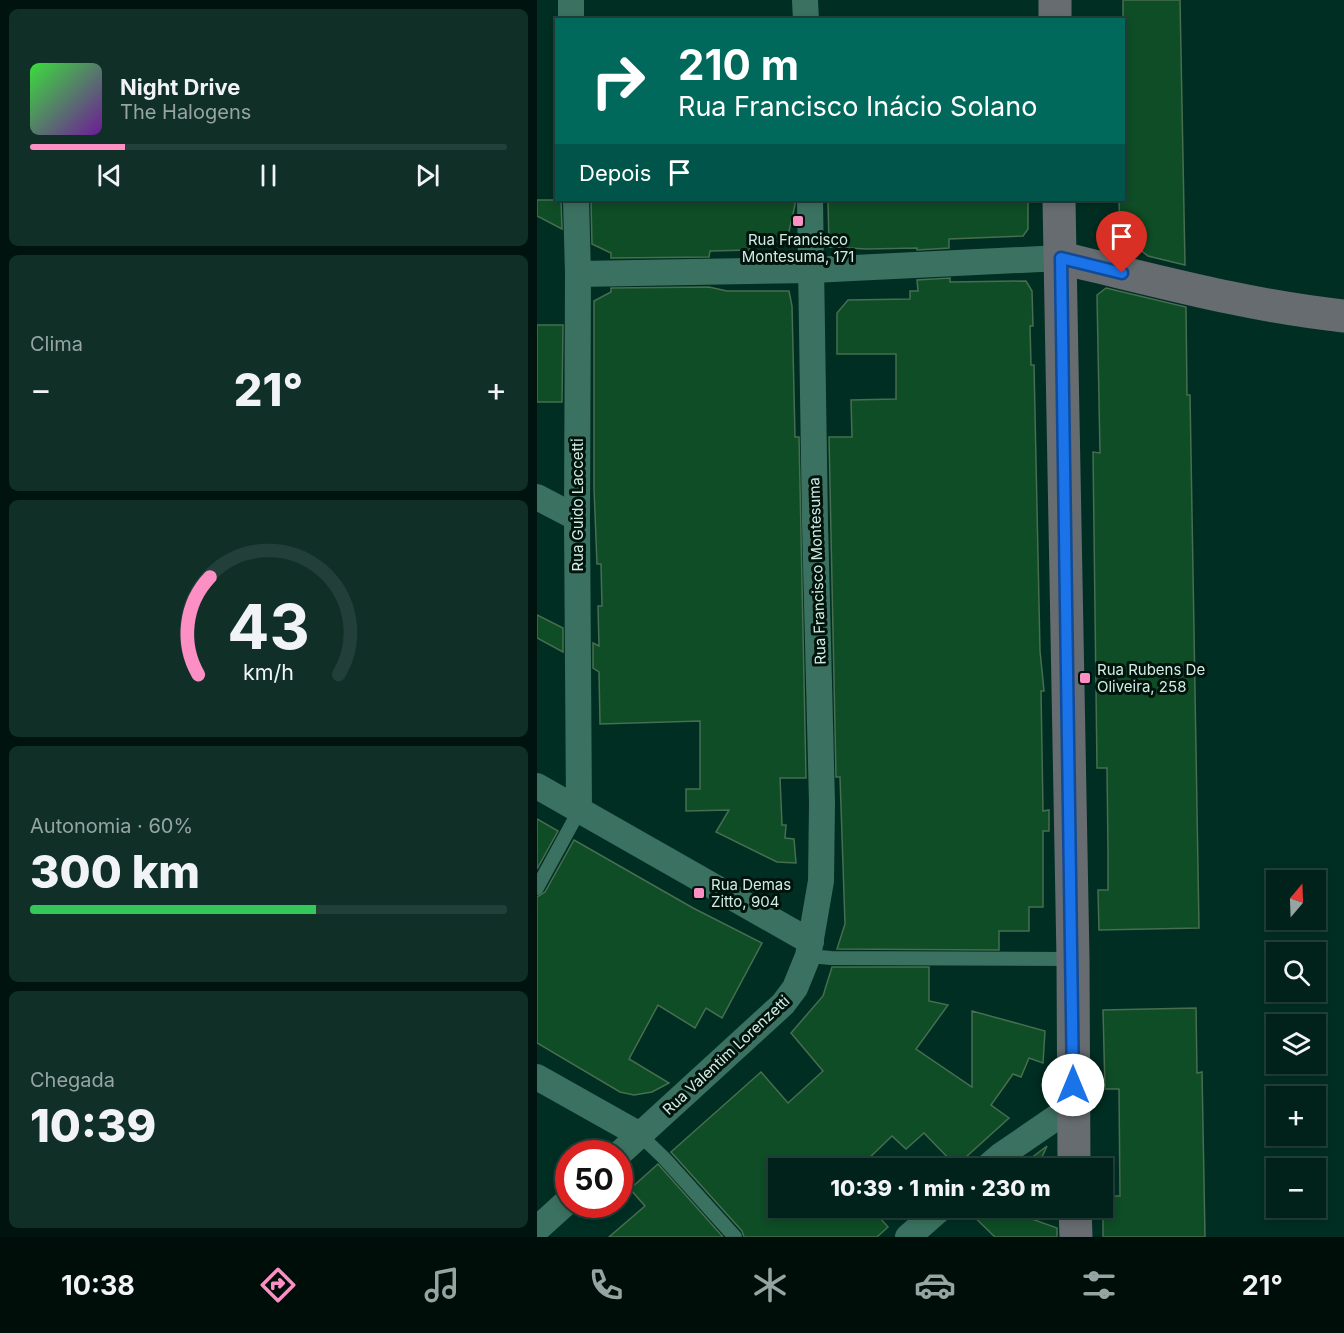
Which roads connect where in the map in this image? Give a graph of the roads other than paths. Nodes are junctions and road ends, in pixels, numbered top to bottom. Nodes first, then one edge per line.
1 (571, 0) edge
2 (805, 0) edge
3 (1055, 0) edge
4 (571, 18) edge
5 (806, 18) edge
6 (1055, 18) edge
7 (576, 201) edge
8 (810, 201) edge
9 (1059, 201) edge
10 (1061, 258) junction
11 (812, 270) junction
12 (578, 274) junction
13 (1344, 316) edge
14 (537, 498) edge
15 (577, 518) junction
16 (537, 786) edge
17 (579, 811) junction
18 (537, 888) edge
19 (810, 949) junction
20 (1073, 959) junction
21 (537, 1077) edge
22 (1073, 1106) junction
23 (640, 1135) junction
24 (633, 1141) edge
25 (998, 1158) edge
26 (1074, 1158) edge
27 (555, 1213) edge
28 (930, 1218) edge
29 (1075, 1218) edge
30 (537, 1229) edge
31 (735, 1237) edge
32 (908, 1237) edge
33 (1076, 1237) edge

1 - 4 street
2 - 5 street
3 - 6 main road
7 - 12 street, Rua Guido Laccetti
8 - 11 street, Rua Francisco Montesuma
9 - 10 main road
10 - 11 street
10 - 13 main road
10 - 20 main road
11 - 12 street
11 - 19 street, Rua Francisco Montesuma
12 - 15 street, Rua Guido Laccetti
14 - 15 street
15 - 17 street, Rua Guido Laccetti
16 - 17 street
17 - 18 lane
17 - 19 street
19 - 20 lane
19 - 23 street, Rua Valentim Lorenzetti
20 - 22 main road
21 - 23 street
22 - 25 street
22 - 26 main road
23 - 24 street, Rua Valentim Lorenzetti
23 - 31 lane
27 - 30 street
28 - 32 street
29 - 33 main road

